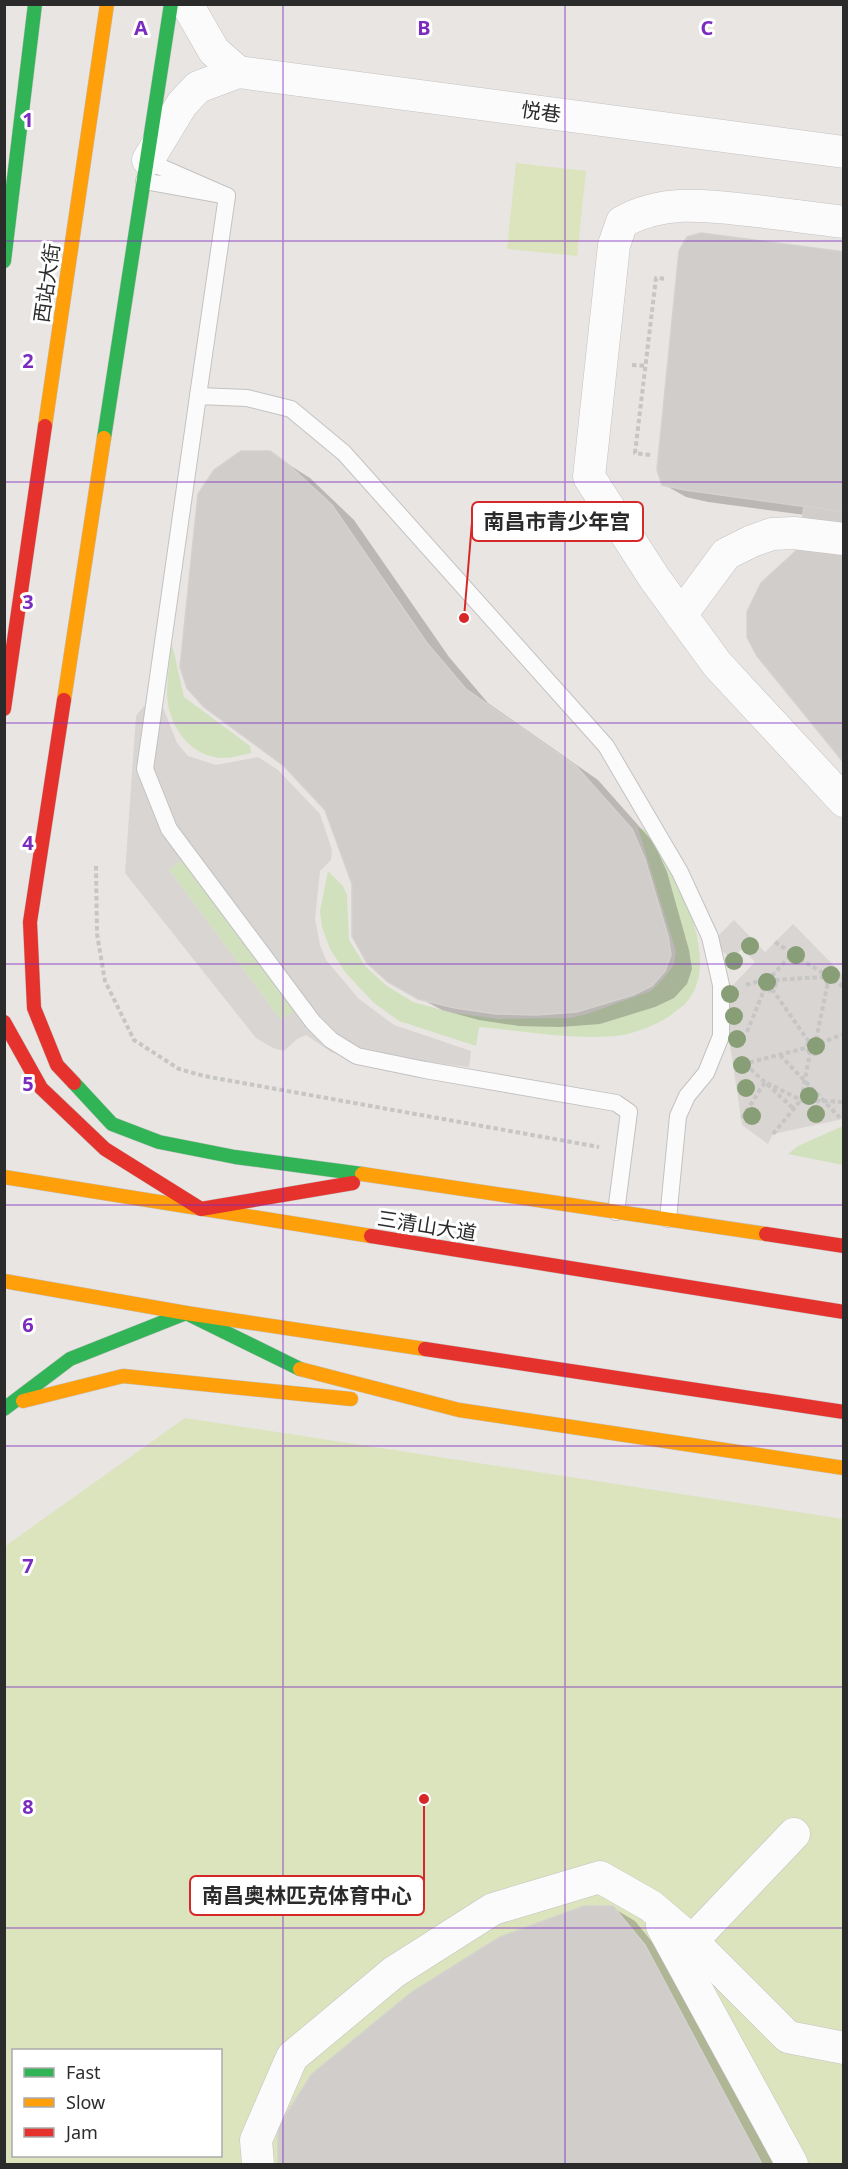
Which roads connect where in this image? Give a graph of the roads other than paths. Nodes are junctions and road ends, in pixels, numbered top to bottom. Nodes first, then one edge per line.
1 (35, 4) edge
2 (106, 4) edge
3 (171, 4) edge
4 (187, 4) edge
5 (238, 72) junction
6 (12, 133) edge
7 (843, 152) edge
8 (146, 171) junction
9 (843, 222) edge
10 (4, 261) edge
11 (198, 396) junction
12 (843, 539) edge
13 (681, 615) junction
14 (4, 709) edge
15 (843, 801) edge
16 (4, 1022) edge
17 (4, 1177) edge
18 (388, 1177) junction
19 (201, 1209) junction
20 (616, 1212) junction
21 (668, 1220) junction
22 (843, 1246) edge
23 (4, 1281) edge
24 (843, 1312) edge
25 (186, 1313) junction
26 (8, 1406) edge
27 (459, 1410) junction
28 (843, 1412) edge
29 (4, 1419) edge
30 (843, 1468) edge
31 (794, 1834) dead end
32 (651, 1906) junction
33 (692, 1941) junction
34 (843, 2048) edge
35 (258, 2164) edge
36 (792, 2164) edge

1 - 6 main road
2 - 14 main road, 西站大街
3 - 8 main road
4 - 5 street
5 - 7 street, 悦巷
5 - 8 street, 悦巷
6 - 10 main road
8 - 11 lane
8 - 18 main road
9 - 13 street
11 - 20 lane
11 - 21 lane
12 - 13 street
13 - 15 street
16 - 19 main road
17 - 19 main road, 三清山大道
18 - 19 main road
18 - 20 main road
19 - 24 main road, 三清山大道
20 - 21 main road
21 - 22 main road
23 - 25 main road
25 - 26 main road
25 - 27 main road
25 - 28 main road
26 - 27 main road
26 - 29 main road
27 - 30 main road
31 - 33 street
32 - 33 street
32 - 35 street
32 - 36 street
33 - 34 street

